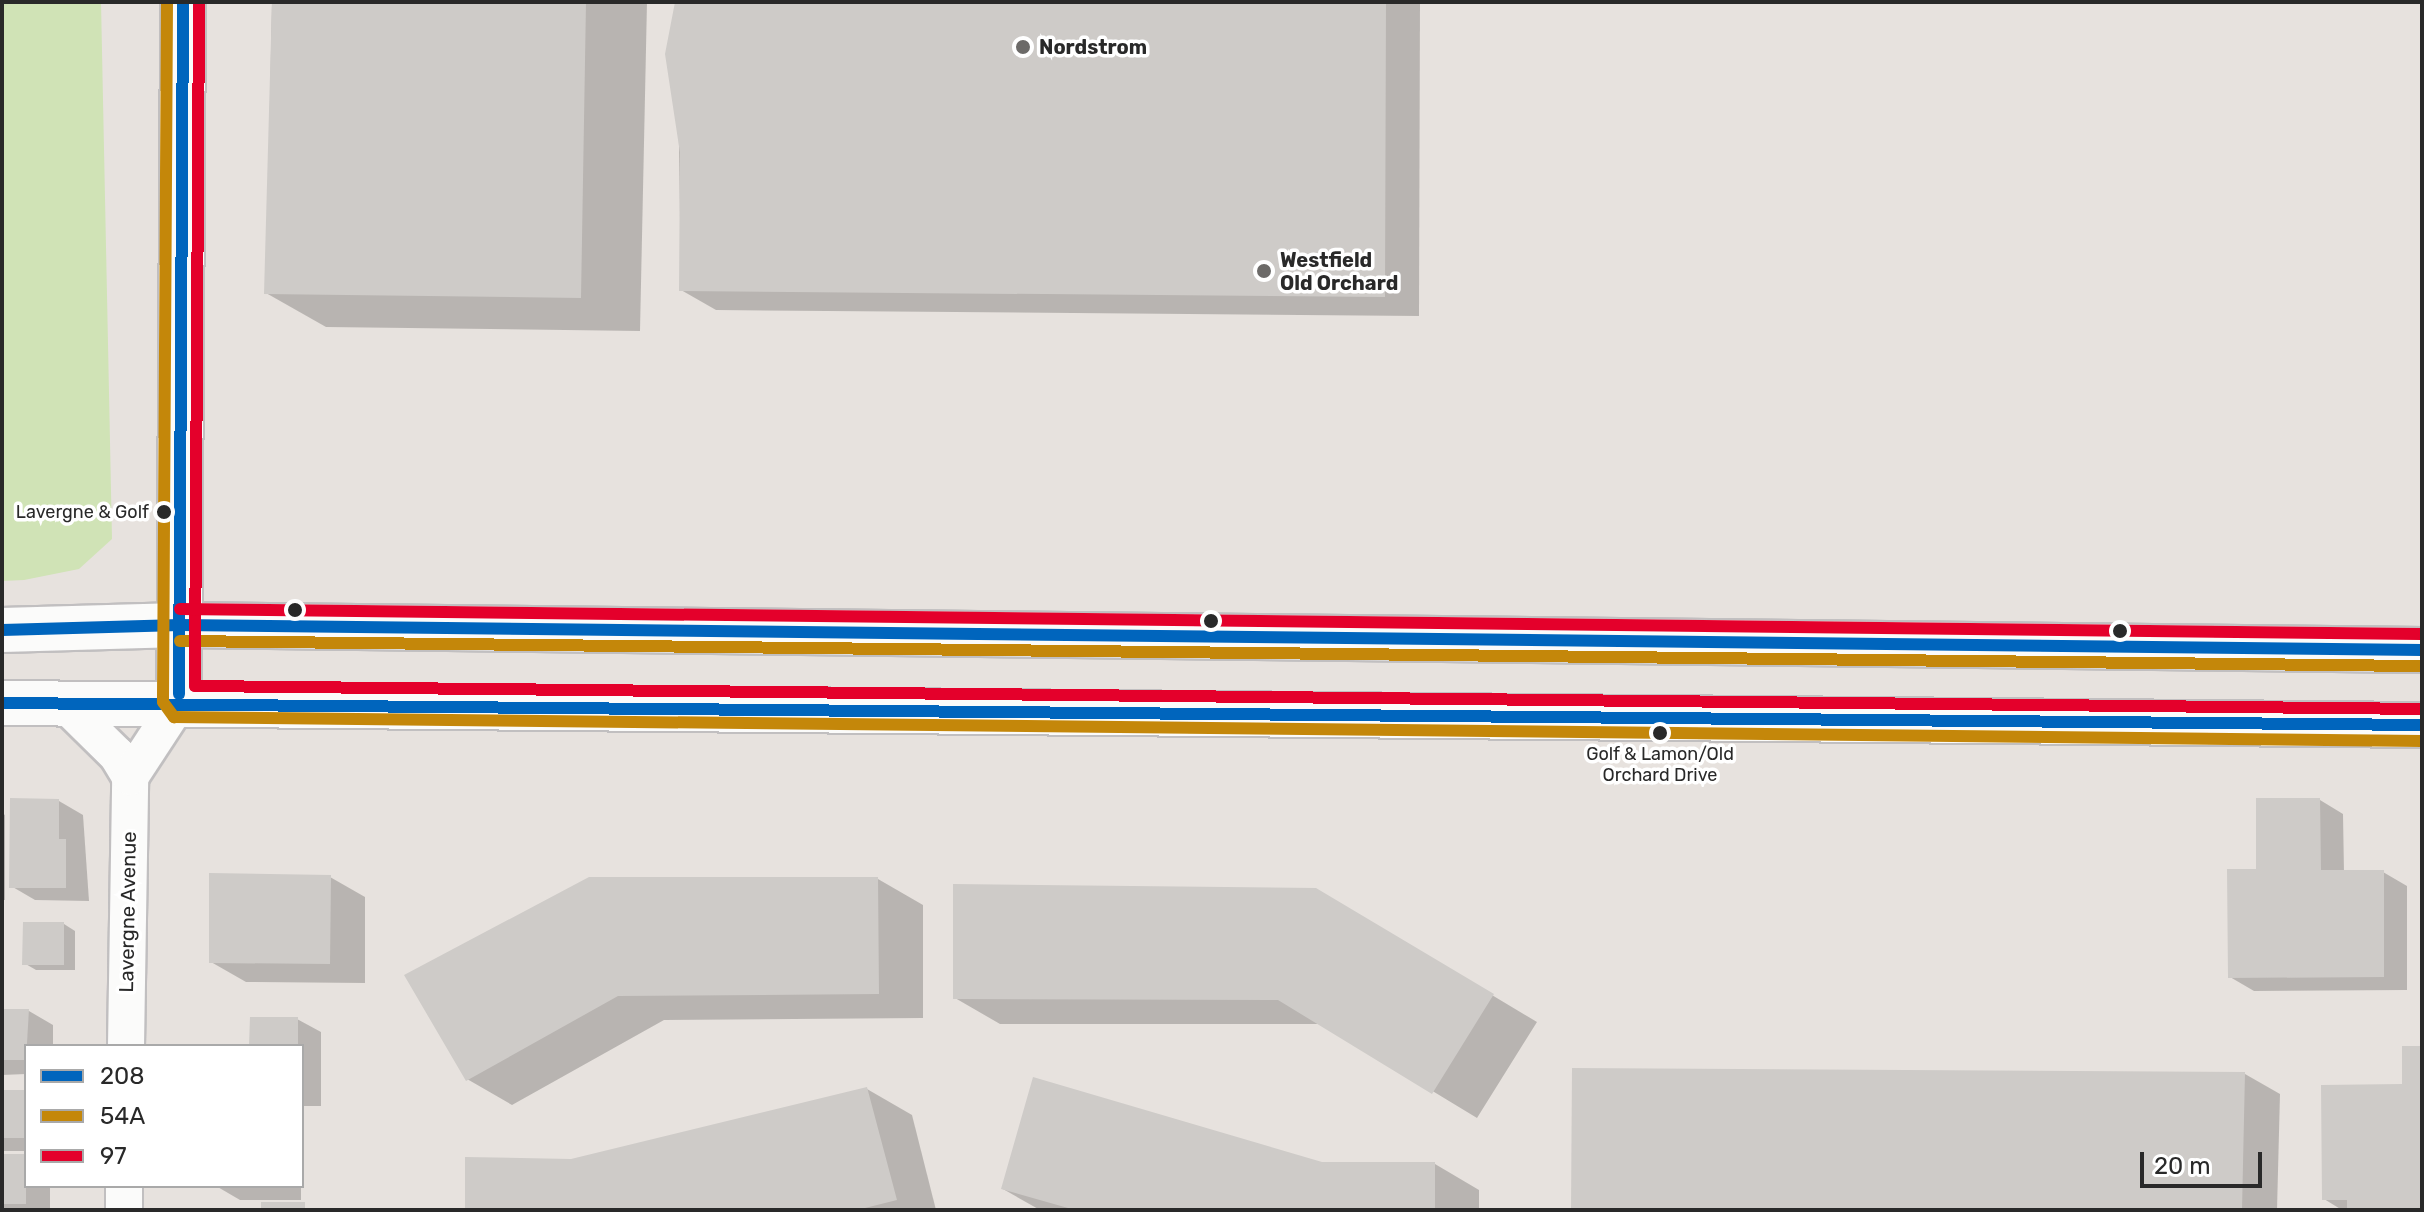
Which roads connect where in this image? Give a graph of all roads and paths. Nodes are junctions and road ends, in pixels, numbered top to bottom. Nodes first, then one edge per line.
1 (183, 2) edge
2 (180, 625) junction
3 (2, 630) edge
4 (2422, 650) edge
5 (179, 702) junction
6 (2, 703) edge
7 (64, 703) junction
8 (2422, 725) edge
9 (130, 777) junction
10 (126, 1044) edge
11 (124, 1188) edge
12 (124, 1210) edge

1 - 2 main road
2 - 3 main road
2 - 4 main road
2 - 5 main road
5 - 7 main road
5 - 8 main road
5 - 9 street
6 - 7 main road
7 - 9 street
9 - 10 street, Lavergne Avenue
11 - 12 street

